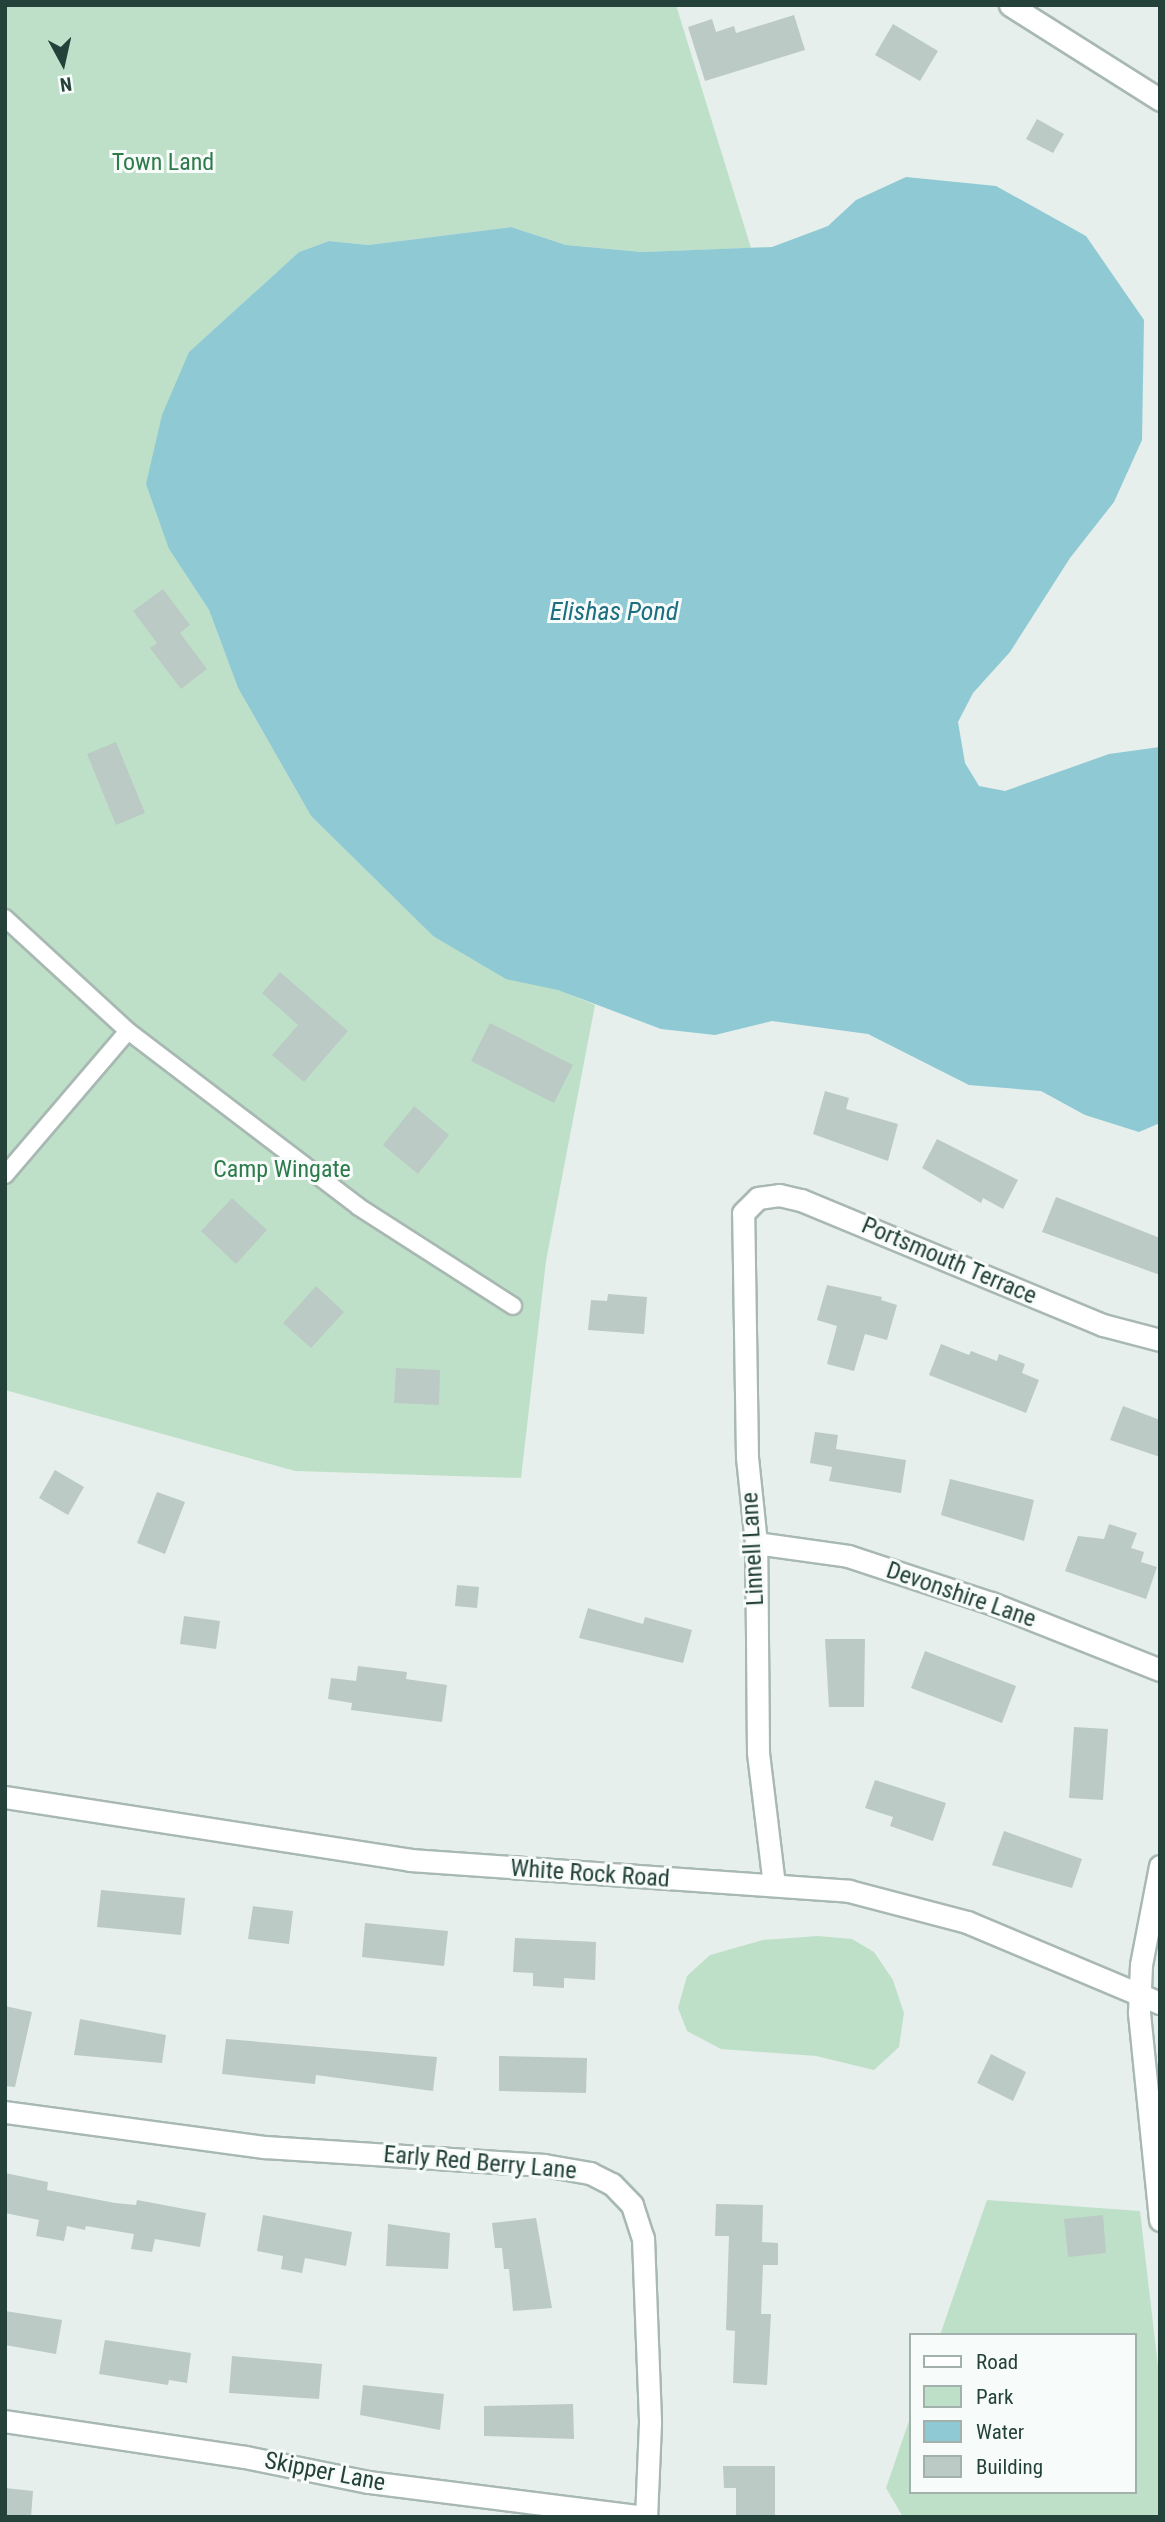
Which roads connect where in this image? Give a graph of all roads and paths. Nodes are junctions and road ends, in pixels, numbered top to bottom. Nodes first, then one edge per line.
1 (1010, 5) edge
2 (1160, 100) edge
3 (5, 918) edge
4 (128, 1031) junction
5 (5, 1175) edge
6 (743, 1213) joint
7 (513, 1306) dead end
8 (1160, 1340) edge
9 (756, 1543) junction
10 (1160, 1670) edge
11 (5, 1797) edge
12 (1160, 1866) edge
13 (774, 1885) junction
14 (1139, 1994) junction
15 (1160, 2003) edge
16 (5, 2112) edge
17 (1160, 2220) edge
18 (5, 2421) edge
19 (646, 2517) edge

1 - 2 street
3 - 4 lane
4 - 5 lane
4 - 7 lane
6 - 8 street, Portsmouth Terrace
6 - 9 street, Linnell Lane
9 - 10 street, Devonshire Lane
9 - 13 street, Linnell Lane
11 - 13 street, White Rock Road
12 - 14 street
13 - 14 street, White Rock Road
14 - 15 street, White Rock Road
14 - 17 street
16 - 19 street, Early Red Berry Lane
18 - 19 street, Skipper Lane

